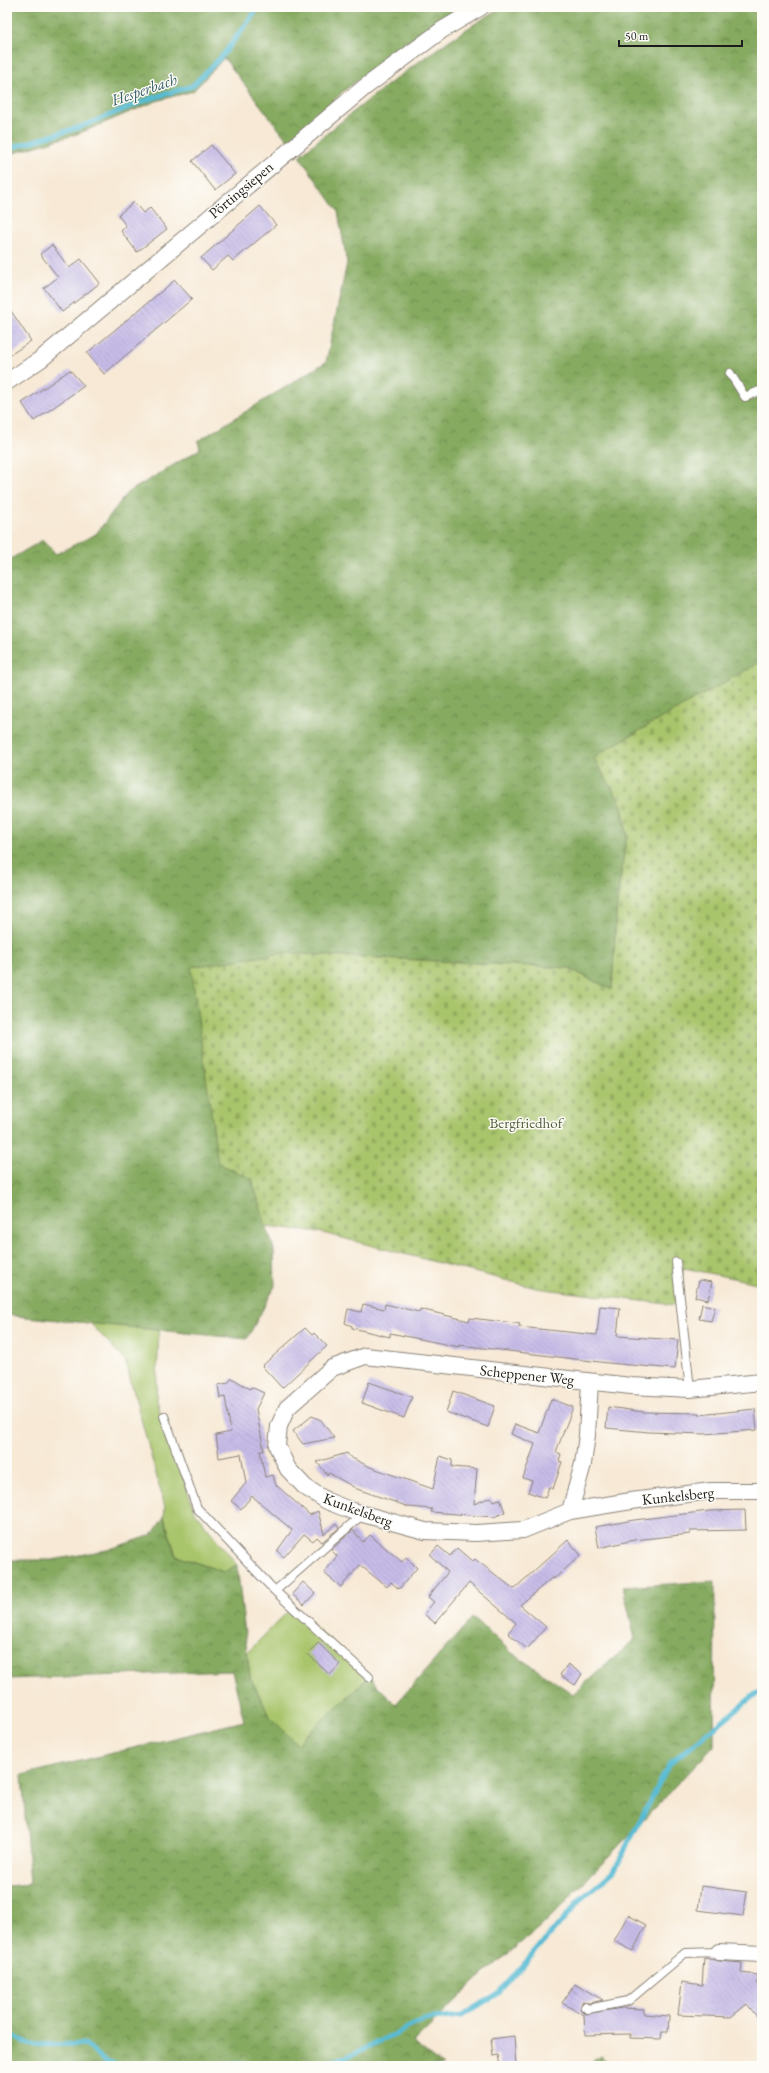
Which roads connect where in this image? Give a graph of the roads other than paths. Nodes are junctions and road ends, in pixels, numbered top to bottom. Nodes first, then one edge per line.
1 (481, 7) edge
2 (730, 373) dead end
3 (7, 382) edge
4 (762, 390) edge
5 (676, 1262) dead end
6 (364, 1356) joint
7 (590, 1382) junction
8 (762, 1382) edge
9 (690, 1389) junction
10 (164, 1416) dead end
11 (762, 1491) edge
12 (570, 1511) junction
13 (363, 1514) junction
14 (275, 1591) junction
15 (369, 1677) dead end
16 (719, 1952) joint
17 (762, 1954) edge
18 (585, 2007) dead end

1 - 3 street, Pörtingsiepen
2 - 4 lane
5 - 9 lane
6 - 7 street, Scheppener Weg
6 - 13 street, Kunkelsberg
7 - 9 street, Scheppener Weg
7 - 12 street
8 - 9 street, Scheppener Weg
10 - 14 lane
11 - 12 street, Kunkelsberg
12 - 13 street, Kunkelsberg
13 - 14 lane
14 - 15 lane
16 - 17 street
16 - 18 lane

